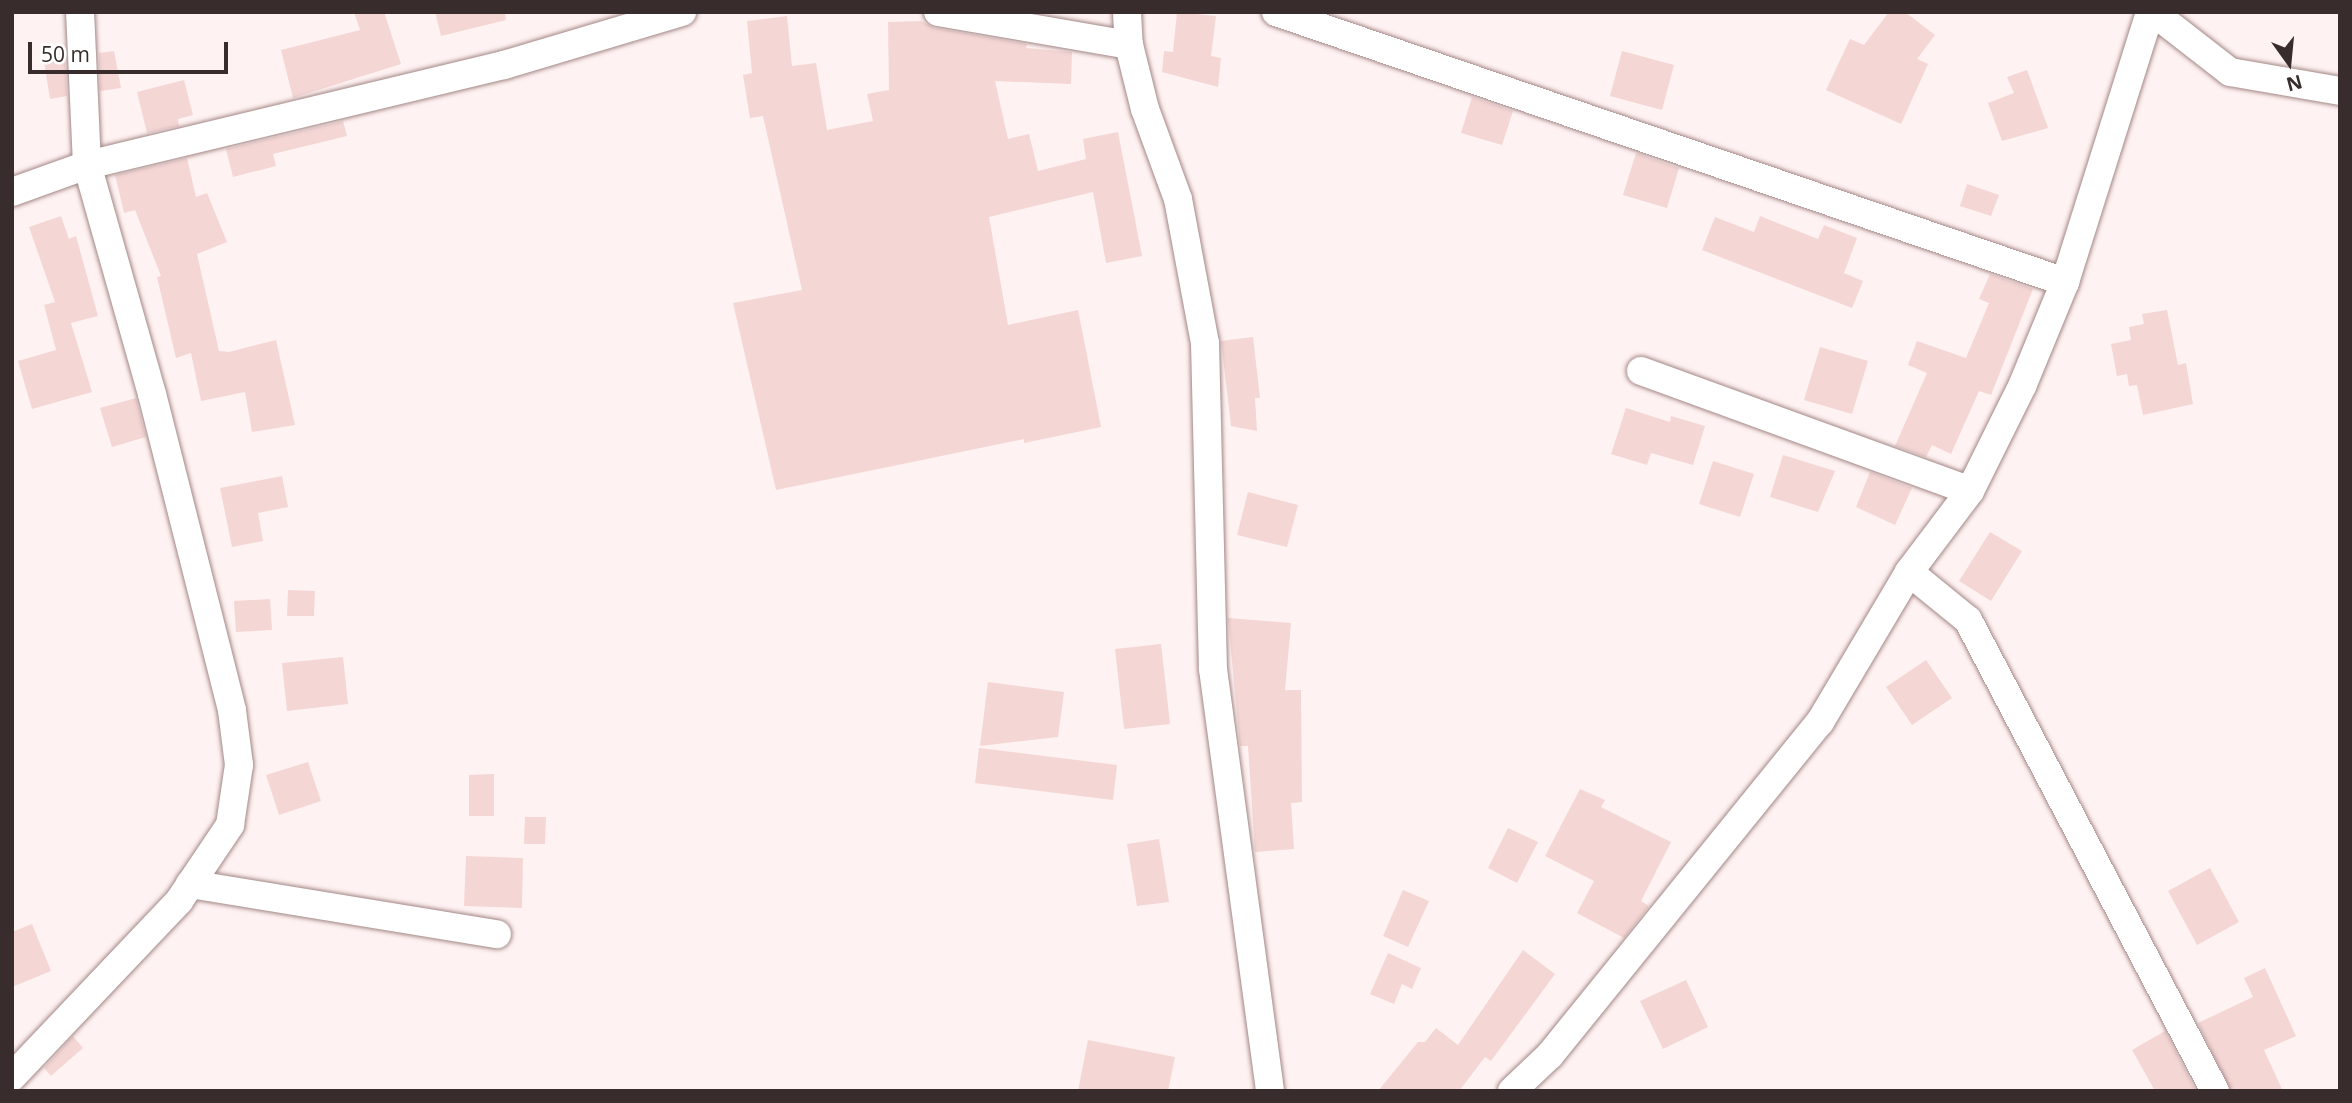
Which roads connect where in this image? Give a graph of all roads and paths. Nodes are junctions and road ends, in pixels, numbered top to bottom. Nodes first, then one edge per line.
1 (80, 12) edge
2 (682, 12) edge
3 (938, 12) edge
4 (1127, 12) edge
5 (1276, 12) edge
6 (2152, 12) edge
7 (1129, 45) junction
8 (2340, 91) edge
9 (87, 164) junction
10 (12, 192) edge
11 (2065, 282) junction
12 (1641, 371) dead end
13 (1970, 491) junction
14 (1909, 572) junction
15 (190, 884) junction
16 (497, 934) dead end
17 (12, 1077) edge
18 (1270, 1091) edge
19 (1512, 1091) edge
20 (2215, 1091) edge

1 - 9 street
2 - 9 street
3 - 7 street
4 - 7 street
5 - 11 street
6 - 8 street
6 - 11 street
7 - 18 street
9 - 10 street
9 - 15 street
11 - 13 street
12 - 13 street
13 - 14 street
14 - 19 street
14 - 20 street
15 - 16 street
15 - 17 street

